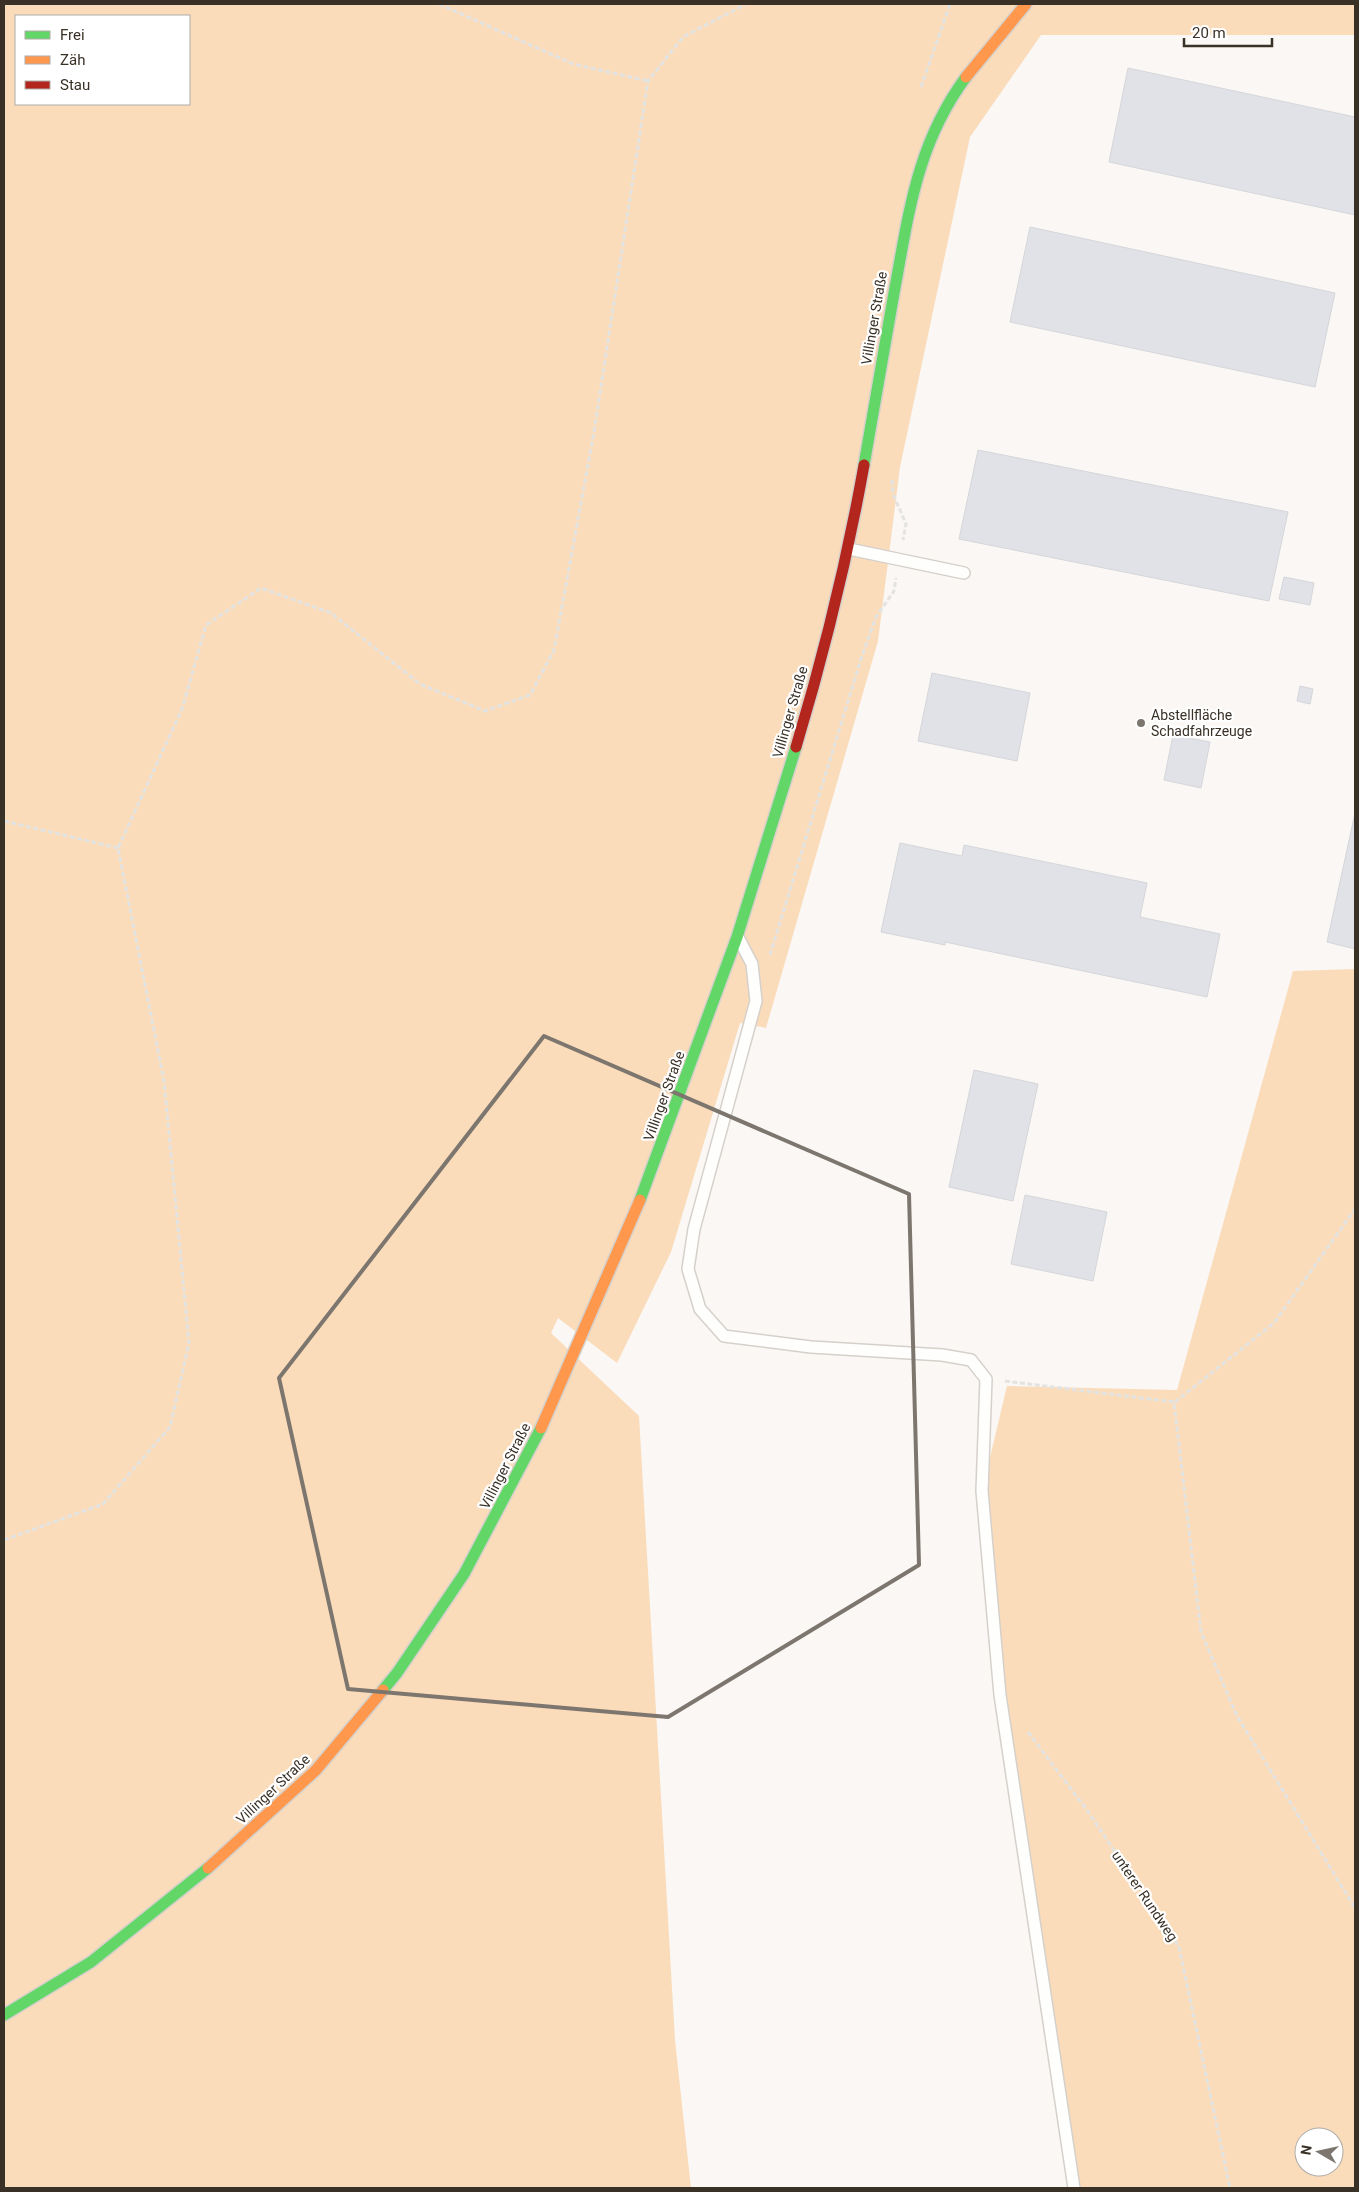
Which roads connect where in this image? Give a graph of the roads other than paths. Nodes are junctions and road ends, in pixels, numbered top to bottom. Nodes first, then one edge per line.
1 (1026, 4) edge
2 (849, 549) junction
3 (964, 573) dead end
4 (738, 937) junction
5 (4, 2015) edge
6 (1074, 2188) edge

1 - 2 main road, Villinger Straße
2 - 3 lane
2 - 4 main road, Villinger Straße
4 - 5 main road, Villinger Straße
4 - 6 lane

